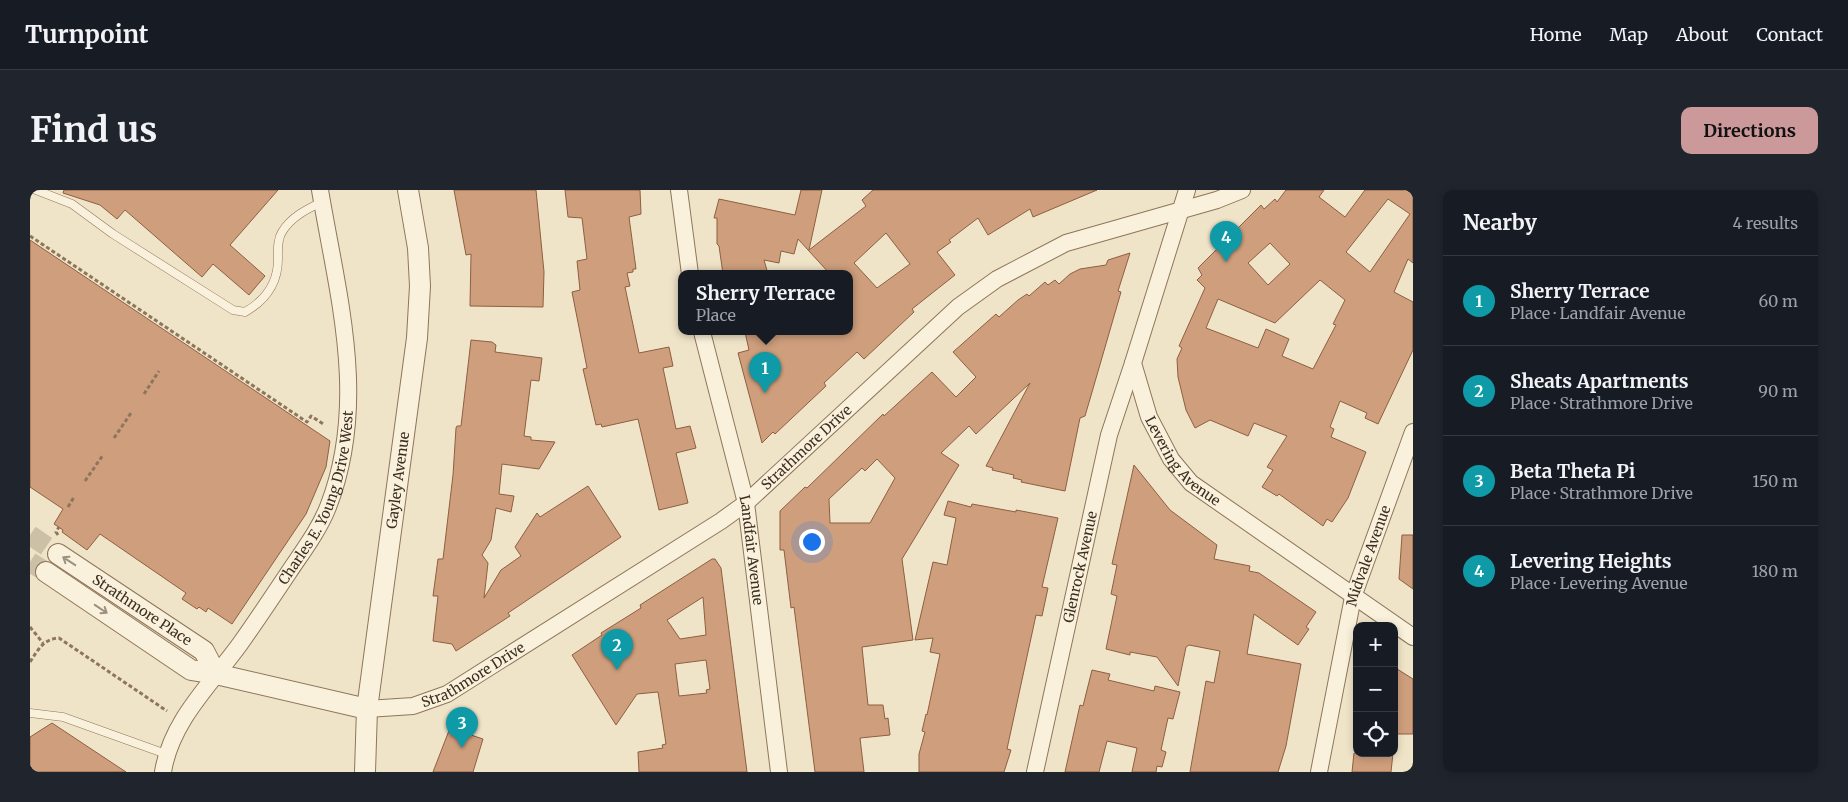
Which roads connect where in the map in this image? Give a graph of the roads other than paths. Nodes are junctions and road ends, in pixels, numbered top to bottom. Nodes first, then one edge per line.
1 (36, 190) edge
2 (408, 190) edge
3 (680, 190) edge
4 (1187, 190) edge
5 (1242, 190) edge
6 (321, 196) edge
7 (1181, 210) junction
8 (690, 270) edge
9 (703, 335) edge
10 (1133, 363) junction
11 (1413, 432) edge
12 (746, 502) junction
13 (58, 554) tunnel mouth
14 (46, 572) tunnel mouth
15 (1353, 598) junction
16 (1413, 637) edge
17 (216, 674) junction
18 (367, 709) junction
19 (30, 713) edge
20 (166, 754) junction
21 (163, 772) edge
22 (365, 772) edge
23 (780, 772) edge
24 (1035, 772) edge
25 (1320, 772) edge

1 - 6 lane
2 - 18 street, Gayley Avenue
3 - 8 street
4 - 7 street
5 - 7 street, Strathmore Drive
6 - 17 street, Charles E. Young Drive West
7 - 10 street
7 - 12 street, Strathmore Drive
9 - 12 street, Landfair Avenue
10 - 15 street, Levering Avenue
10 - 24 street, Glenrock Avenue
11 - 15 street, Midvale Avenue
12 - 18 street, Strathmore Drive
12 - 23 street, Landfair Avenue
17 -> 13 street, Strathmore Place
14 -> 17 street, Strathmore Place
15 - 16 street, Levering Avenue
15 - 25 street, Midvale Avenue
17 - 18 street, Strathmore Place
17 - 20 street, Charles E. Young Drive West
18 - 22 street, Gayley Avenue
19 - 20 lane
20 - 21 street, Charles E. Young Drive West

